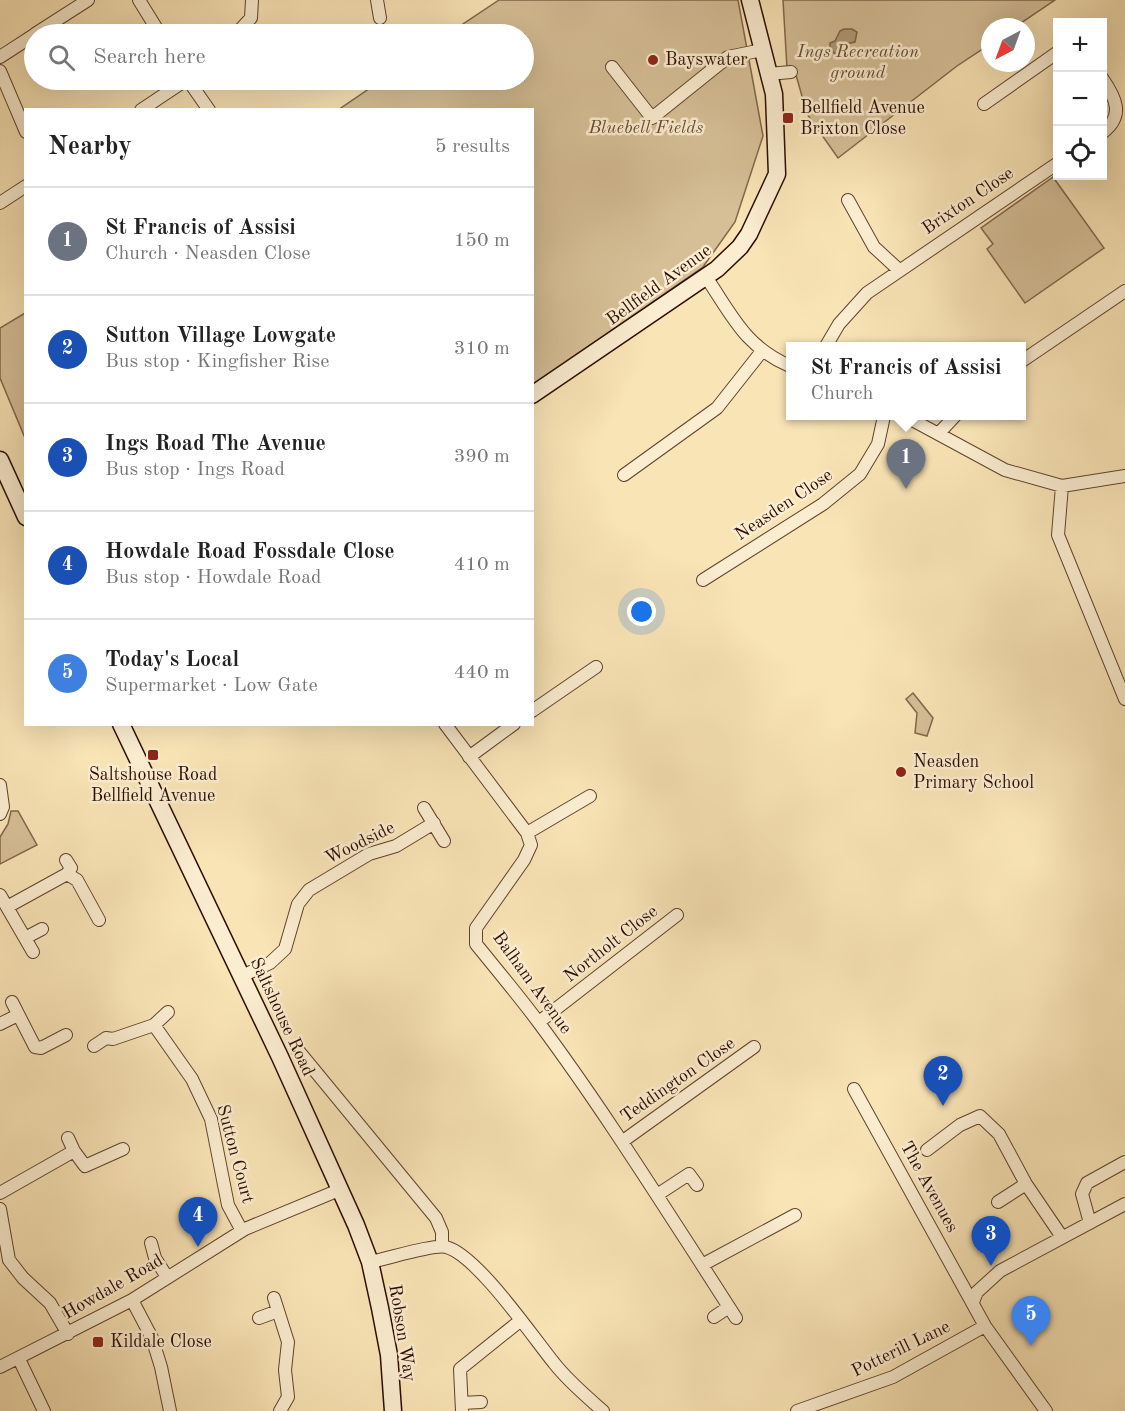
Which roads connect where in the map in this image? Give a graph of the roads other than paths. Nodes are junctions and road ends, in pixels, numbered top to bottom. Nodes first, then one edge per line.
1 (88, 0) edge
2 (139, 0) edge
3 (252, 0) edge
4 (377, 0) edge
5 (750, 0) edge
6 (380, 18) dead end
7 (52, 24) edge
8 (154, 24) edge
9 (245, 24) edge
10 (24, 42) edge
11 (762, 50) junction
12 (1053, 56) edge
13 (0, 57) edge
14 (612, 67) dead end
15 (0, 71) edge
16 (791, 72) dead end
17 (768, 74) junction
18 (1107, 87) edge
19 (172, 90) edge
20 (194, 90) edge
21 (984, 104) dead end
22 (144, 108) edge
23 (208, 108) edge
24 (24, 127) edge
25 (1107, 128) edge
26 (1053, 166) edge
27 (24, 187) edge
28 (848, 200) dead end
29 (0, 202) edge
30 (899, 270) junction
31 (706, 277) junction
32 (1125, 291) edge
33 (828, 342) edge
34 (762, 351) junction
35 (1026, 358) edge
36 (786, 364) edge
37 (534, 394) edge
38 (883, 420) edge
39 (913, 420) edge
40 (951, 420) edge
41 (939, 433) junction
42 (1, 463) edge
43 (624, 475) dead end
44 (1125, 477) edge
45 (1062, 486) junction
46 (24, 513) edge
47 (703, 579) dead end
48 (596, 667) dead end
49 (1125, 699) edge
50 (534, 710) edge
51 (122, 726) edge
52 (446, 726) edge
53 (511, 726) edge
54 (469, 757) junction
55 (0, 785) edge
56 (590, 796) dead end
57 (424, 808) dead end
58 (0, 814) edge
59 (434, 823) junction
60 (527, 833) junction
61 (444, 841) dead end
62 (66, 860) dead end
63 (67, 874) junction
64 (0, 895) edge
65 (7, 907) junction
66 (677, 915) dead end
67 (99, 920) dead end
68 (42, 929) dead end
69 (25, 938) junction
70 (33, 952) dead end
71 (242, 976) junction
72 (12, 1002) dead end
73 (168, 1012) dead end
74 (18, 1015) junction
75 (539, 1022) junction
76 (0, 1024) edge
77 (154, 1026) junction
78 (66, 1035) dead end
79 (94, 1046) dead end
80 (754, 1047) dead end
81 (297, 1049) dead end
82 (854, 1089) dead end
83 (68, 1138) dead end
84 (622, 1141) junction
85 (123, 1149) dead end
86 (927, 1150) dead end
87 (74, 1151) junction
88 (1125, 1162) edge
89 (1026, 1184) junction
90 (697, 1185) dead end
91 (339, 1190) junction
92 (0, 1193) edge
93 (657, 1195) junction
94 (998, 1202) dead end
95 (1125, 1204) edge
96 (0, 1209) edge
97 (795, 1215) dead end
98 (1090, 1222) junction
99 (242, 1232) junction
100 (1062, 1237) junction
101 (151, 1242) dead end
102 (442, 1246) junction
103 (370, 1262) junction
104 (702, 1265) junction
105 (167, 1277) junction
106 (274, 1298) dead end
107 (132, 1300) junction
108 (973, 1302) junction
109 (278, 1311) junction
110 (714, 1317) dead end
111 (259, 1318) dead end
112 (520, 1320) junction
113 (985, 1326) junction
114 (68, 1334) junction
115 (19, 1359) junction
116 (0, 1367) edge
117 (481, 1402) dead end
118 (462, 1407) edge
119 (44, 1411) edge
120 (170, 1411) edge
121 (280, 1411) edge
122 (393, 1411) edge
123 (603, 1411) edge
124 (796, 1411) edge
125 (1046, 1411) edge

1 - 7 street
2 - 8 street
3 - 9 street
4 - 6 street
5 - 11 main road, Bellfield Avenue
10 - 13 street
11 - 14 street
11 - 17 main road, Bellfield Avenue
12 - 21 street
15 - 24 street
16 - 17 street
17 - 31 main road, Bellfield Avenue
18 - 25 street
19 - 22 street
20 - 23 street
26 - 30 street, Brixton Close
27 - 29 street
28 - 30 street
30 - 33 street, Brixton Close
31 - 34 street
31 - 37 main road, Bellfield Avenue
32 - 35 street
34 - 36 street
34 - 43 street
38 - 47 street, Neasden Close
39 - 41 street
40 - 41 street
41 - 45 street
42 - 46 main road
44 - 45 street
45 - 49 street
48 - 50 street
51 - 71 main road, Saltshouse Road
52 - 54 street
53 - 54 street
54 - 60 street
55 - 58 street
56 - 60 street
57 - 59 street
59 - 61 street
59 - 71 street, Woodside
60 - 75 street, Balham Avenue
62 - 63 street
63 - 65 street
63 - 67 street
64 - 65 street
65 - 69 street
66 - 75 street, Northolt Close
68 - 69 street
69 - 70 street
71 - 91 main road, Saltshouse Road
72 - 74 street
73 - 77 street
74 - 76 street
74 - 78 street
75 - 84 street, Balham Avenue
77 - 79 street
77 - 99 street, Sutton Court
80 - 84 street, Teddington Close
81 - 102 street, Saltshouse Road
82 - 108 street, The Avenues
83 - 87 street
84 - 93 street, Balham Avenue
85 - 87 street
86 - 89 street
87 - 92 street
88 - 98 street
89 - 94 street
89 - 100 street
90 - 93 street
91 - 99 street, Howdale Road
91 - 103 main road, Saltshouse Road
93 - 104 street, Balham Avenue
95 - 98 street
96 - 114 street
97 - 104 street
98 - 100 street
99 - 105 street, Howdale Road
100 - 108 street
101 - 105 street
102 - 103 street
102 - 112 street
103 - 122 main road, Robson Way
104 - 110 street, Balham Avenue
105 - 107 street, Howdale Road
106 - 109 street
107 - 114 street, Howdale Road
107 - 120 street
108 - 113 street, The Avenues
109 - 111 street
109 - 121 street
112 - 118 street
112 - 123 street
113 - 124 street, Potterill Lane
113 - 125 street, The Avenues
114 - 115 street, Howdale Road
115 - 116 street, Howdale Road
115 - 119 street
117 - 118 street

